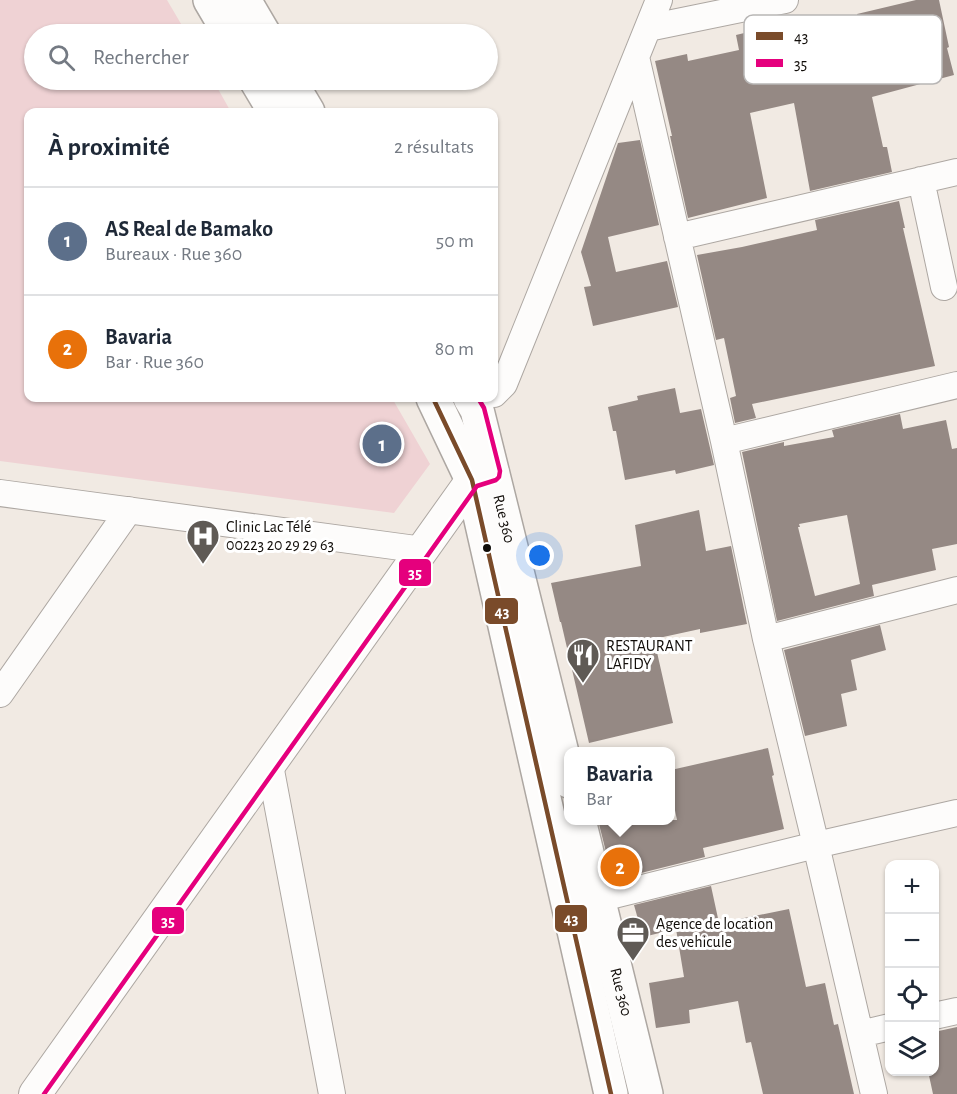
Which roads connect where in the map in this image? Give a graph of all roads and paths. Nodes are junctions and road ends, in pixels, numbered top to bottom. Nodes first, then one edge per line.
1 (210, 0) edge
2 (244, 0) edge
3 (659, 0) edge
4 (785, 0) edge
5 (224, 24) edge
6 (258, 24) edge
7 (648, 28) junction
8 (636, 57) junction
9 (262, 90) edge
10 (296, 90) edge
11 (273, 108) edge
12 (306, 108) edge
13 (957, 172) edge
14 (921, 180) junction
15 (677, 237) junction
16 (944, 287) dead end
17 (957, 385) edge
18 (498, 389) edge
19 (436, 402) edge
20 (483, 402) edge
21 (724, 441) junction
22 (483, 477) junction
23 (0, 493) edge
24 (129, 510) junction
25 (423, 550) junction
26 (957, 590) edge
27 (766, 639) junction
28 (0, 694) edge
29 (564, 763) edge
30 (270, 765) junction
31 (957, 813) edge
32 (580, 825) edge
33 (816, 845) junction
34 (598, 899) junction
35 (957, 1011) edge
36 (939, 1015) edge
37 (885, 1028) edge
38 (860, 1034) junction
39 (35, 1094) edge
40 (332, 1094) edge
41 (611, 1094) edge
42 (646, 1094) edge
43 (874, 1094) edge

1 - 5 main road
2 - 6 main road
3 - 7 street
4 - 7 street
7 - 8 street
8 - 15 street
8 - 18 street
9 - 11 main road
10 - 12 main road
13 - 14 street
14 - 15 street
14 - 16 street
15 - 21 street
17 - 21 street
19 - 22 main road, Rue 360
20 - 22 main road, Rue 360
21 - 27 street
22 - 25 street
22 - 29 main road, Rue 360
22 - 41 main road, Rue 360
23 - 24 street
24 - 25 street
24 - 28 street
25 - 30 street
26 - 27 street
27 - 33 street
30 - 39 street
30 - 40 street
31 - 33 street
32 - 34 main road, Rue 360
33 - 34 street
33 - 38 street
34 - 42 main road, Rue 360
35 - 36 street
37 - 38 street
38 - 43 street

